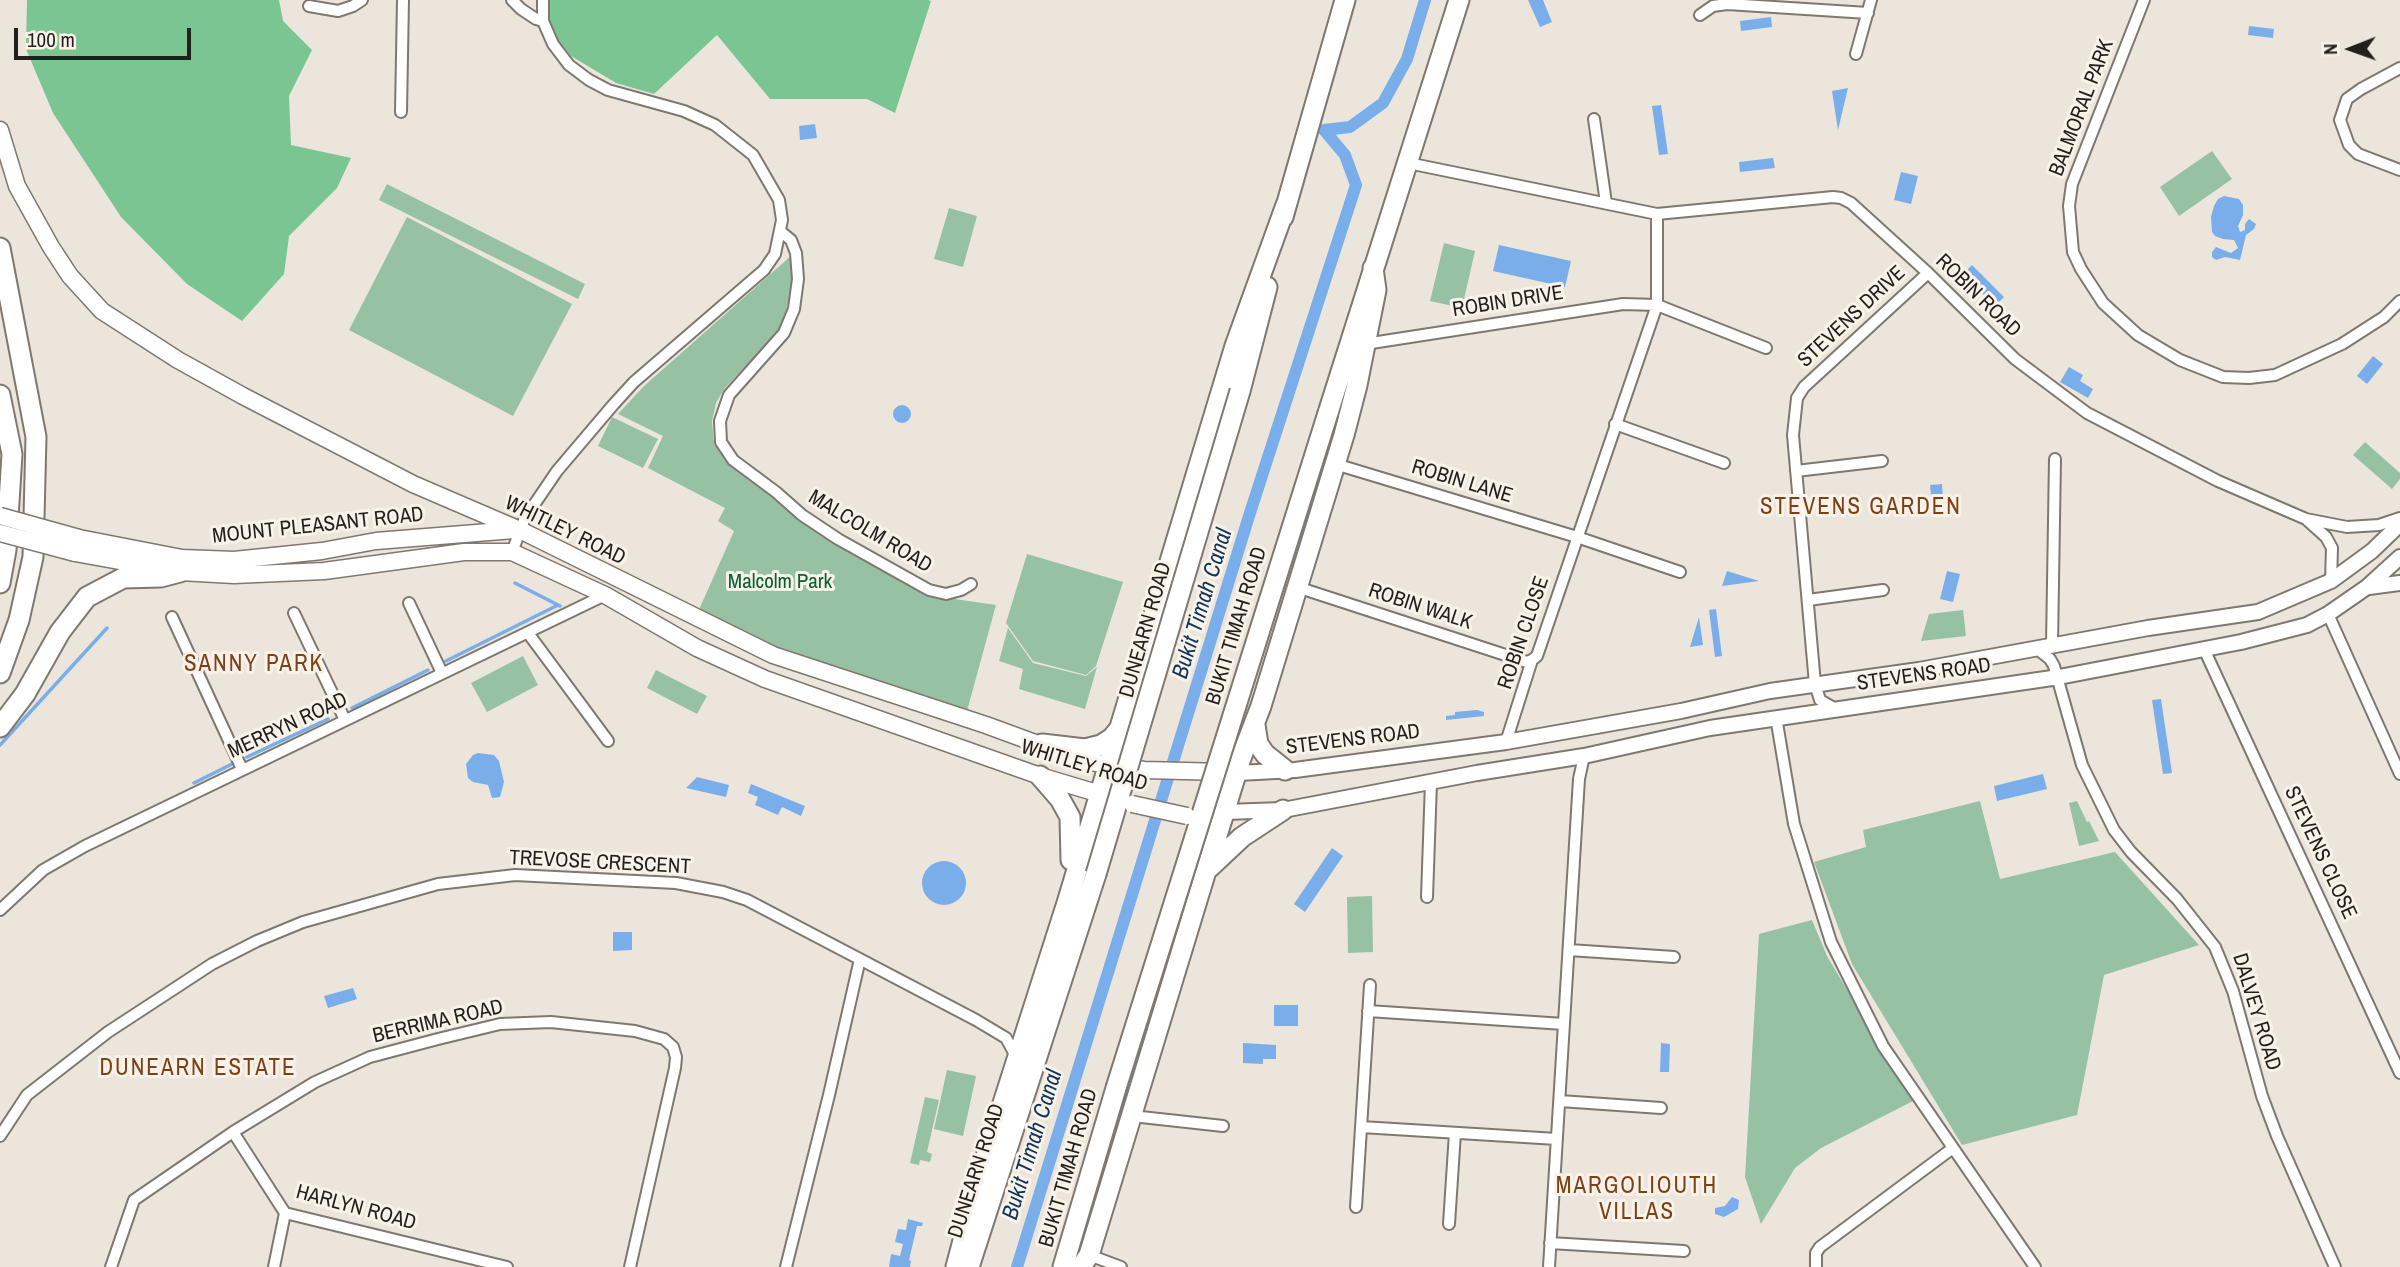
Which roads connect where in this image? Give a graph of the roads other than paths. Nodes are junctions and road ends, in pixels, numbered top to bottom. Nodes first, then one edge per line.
1 (362, 0) edge
2 (403, 0) edge
3 (512, 0) edge
4 (543, 0) edge
5 (1345, 0) edge
6 (1459, 0) edge
7 (1871, 0) edge
8 (2144, 0) edge
9 (309, 6) dead end
10 (1868, 13) junction
11 (1700, 15) dead end
12 (543, 20) junction
13 (1856, 54) dead end
14 (2400, 68) edge
15 (401, 112) dead end
16 (1594, 119) dead end
17 (0, 130) edge
18 (1408, 163) junction
19 (2400, 170) edge
20 (1606, 203) junction
21 (1286, 205) junction
22 (1657, 214) junction
23 (780, 231) junction
24 (0, 248) edge
25 (1373, 268) junction
26 (1927, 273) junction
27 (2400, 301) edge
28 (1657, 305) junction
29 (1365, 344) junction
30 (1766, 348) dead end
31 (0, 395) edge
32 (1615, 424) junction
33 (2055, 459) dead end
34 (1882, 461) dead end
35 (1724, 463) dead end
36 (1335, 464) junction
37 (1796, 471) junction
38 (0, 516) edge
39 (2400, 518) edge
40 (2306, 519) junction
41 (2400, 524) edge
42 (520, 530) junction
43 (0, 533) edge
44 (1577, 537) junction
45 (77, 546) junction
46 (513, 552) junction
47 (2400, 557) edge
48 (180, 572) junction
49 (1680, 572) dead end
50 (2331, 581) junction
51 (0, 583) edge
52 (2400, 583) edge
53 (971, 584) dead end
54 (1298, 585) junction
55 (2368, 587) junction
56 (1883, 590) dead end
57 (605, 595) junction
58 (1808, 600) junction
59 (409, 603) dead end
60 (294, 613) dead end
61 (2328, 614) junction
62 (172, 617) dead end
63 (528, 633) junction
64 (2052, 645) junction
65 (2036, 648) junction
66 (2204, 649) junction
67 (1532, 660) junction
68 (0, 673) edge
69 (442, 673) junction
70 (2059, 677) junction
71 (1815, 684) junction
72 (1769, 691) junction
73 (1834, 708) junction
74 (1799, 714) junction
75 (1776, 718) junction
76 (345, 720) junction
77 (1255, 725) junction
78 (0, 727) edge
79 (1121, 727) junction
80 (608, 741) dead end
81 (1506, 742) junction
82 (1042, 744) junction
83 (1584, 757) junction
84 (1107, 766) junction
85 (242, 769) junction
86 (1284, 770) junction
87 (1238, 772) junction
88 (2400, 774) edge
89 (1040, 776) junction
90 (1431, 782) junction
91 (1099, 793) junction
92 (1283, 810) junction
93 (1225, 812) junction
94 (1206, 871) junction
95 (1427, 897) dead end
96 (1067, 903) junction
97 (0, 910) edge
98 (1569, 950) junction
99 (1674, 957) dead end
100 (860, 959) junction
101 (1370, 985) dead end
102 (1368, 1011) junction
103 (1564, 1024) junction
104 (1015, 1038) junction
105 (1027, 1060) junction
106 (2400, 1073) edge
107 (1560, 1101) junction
108 (1661, 1108) dead end
109 (1132, 1116) junction
110 (1223, 1126) dead end
111 (1361, 1127) junction
112 (233, 1132) junction
113 (1455, 1133) junction
114 (0, 1136) edge
115 (1557, 1139) junction
116 (1953, 1147) junction
117 (1356, 1207) dead end
118 (285, 1213) junction
119 (1449, 1224) dead end
120 (1550, 1243) junction
121 (1684, 1251) dead end
122 (1085, 1261) edge
123 (111, 1267) edge
124 (274, 1267) edge
125 (507, 1267) edge
126 (630, 1267) edge
127 (786, 1267) edge
128 (956, 1267) edge
129 (969, 1267) edge
130 (1063, 1267) edge
131 (1121, 1267) edge
132 (1549, 1267) edge
133 (1816, 1267) edge
134 (2035, 1267) edge
135 (2335, 1267) edge

1 - 9 street
2 - 15 street
3 - 12 street
4 - 12 street, MALCOLM ROAD
5 - 21 highway, DUNEARN ROAD
6 - 18 highway, BUKIT TIMAH ROAD
7 - 10 street
8 - 27 street, BALMORAL PARK
10 - 11 street
10 - 13 street
12 - 23 street, MALCOLM ROAD
14 - 19 street
16 - 20 street
17 - 42 main road, WHITLEY ROAD
18 - 20 street, ROBIN ROAD
18 - 25 highway, BUKIT TIMAH ROAD
20 - 22 street, ROBIN ROAD
21 - 79 highway
21 - 105 highway, DUNEARN ROAD, bridge
22 - 26 street, ROBIN ROAD
22 - 28 street, ROBIN CLOSE
23 - 42 street, MALCOLM ROAD
23 - 53 street, MALCOLM ROAD
24 - 68 highway
25 - 29 highway
25 - 130 highway, BUKIT TIMAH ROAD, bridge
26 - 37 street, STEVENS DRIVE
26 - 40 street, ROBIN ROAD
28 - 29 street, ROBIN DRIVE
28 - 30 street
28 - 32 street, ROBIN CLOSE
29 - 36 highway
31 - 51 highway
32 - 35 street
32 - 44 street, ROBIN CLOSE
33 - 64 street
34 - 37 street
36 - 44 street, ROBIN LANE
36 - 54 highway
37 - 58 street, STEVENS DRIVE
38 - 45 main road, MOUNT PLEASANT ROAD, bridge
39 - 40 street, ROBIN ROAD
40 - 50 street, ROBIN ROAD
41 - 50 main road, STEVENS ROAD
42 - 45 main road, MOUNT PLEASANT ROAD
42 - 46 street, MALCOLM ROAD
42 - 82 main road, WHITLEY ROAD
43 - 45 main road, MOUNT PLEASANT ROAD, bridge
44 - 49 street
44 - 67 street, ROBIN CLOSE
45 - 48 main road, MOUNT PLEASANT ROAD
46 - 48 main road, MOUNT PLEASANT ROAD
46 - 57 main road, WHITLEY ROAD
47 - 55 main road, STEVENS ROAD
48 - 78 highway
50 - 64 main road, STEVENS ROAD
52 - 55 main road
54 - 67 street, ROBIN WALK
54 - 77 highway
55 - 61 main road, STEVENS ROAD
56 - 58 street
57 - 63 street, MERRYN ROAD
57 - 89 main road, WHITLEY ROAD
58 - 71 street, STEVENS DRIVE
59 - 69 street
60 - 76 street
61 - 66 main road, STEVENS ROAD
61 - 88 street
62 - 85 street
63 - 69 street, MERRYN ROAD
63 - 80 street
64 - 65 main road, STEVENS ROAD
65 - 70 street
65 - 71 main road, STEVENS ROAD
66 - 70 main road, STEVENS ROAD
66 - 106 street, STEVENS CLOSE
67 - 81 street, ROBIN CLOSE
69 - 76 street, MERRYN ROAD
70 - 73 main road, STEVENS ROAD
70 - 135 street, DALVEY ROAD
71 - 72 main road, STEVENS ROAD
71 - 73 street
72 - 74 main road
72 - 81 main road, STEVENS ROAD
73 - 74 main road, STEVENS ROAD
74 - 75 main road, STEVENS ROAD
75 - 83 main road, STEVENS ROAD
75 - 116 street
76 - 85 street, MERRYN ROAD
77 - 86 highway
77 - 87 highway
79 - 82 highway
79 - 84 highway
81 - 86 main road, STEVENS ROAD
82 - 84 main road, WHITLEY ROAD
83 - 90 main road, STEVENS ROAD
83 - 98 street
84 - 87 main road, WHITLEY ROAD
84 - 91 highway
85 - 97 street, MERRYN ROAD
86 - 87 main road, STEVENS ROAD
87 - 93 highway
89 - 91 main road, WHITLEY ROAD
89 - 96 highway
90 - 92 main road, STEVENS ROAD
90 - 95 street
91 - 93 main road, WHITLEY ROAD, bridge
91 - 96 highway
92 - 93 main road, STEVENS ROAD
92 - 94 highway
93 - 94 highway
94 - 109 highway
96 - 104 highway
98 - 99 street
98 - 103 street
100 - 104 street, TREVOSE CRESCENT
100 - 114 street, TREVOSE CRESCENT
100 - 127 street
101 - 102 street
102 - 103 street
102 - 111 street
103 - 107 street
104 - 105 highway
105 - 128 highway
105 - 129 highway, DUNEARN ROAD
107 - 108 street
107 - 115 street
109 - 110 street
109 - 122 highway
111 - 113 street
111 - 117 street
112 - 118 street, HARLYN ROAD
112 - 123 street, BERRIMA ROAD
112 - 126 street, BERRIMA ROAD
113 - 115 street
113 - 119 street
115 - 120 street
116 - 133 street
116 - 134 street
118 - 124 street
118 - 125 street, HARLYN ROAD
120 - 121 street
120 - 132 street
122 - 131 street

